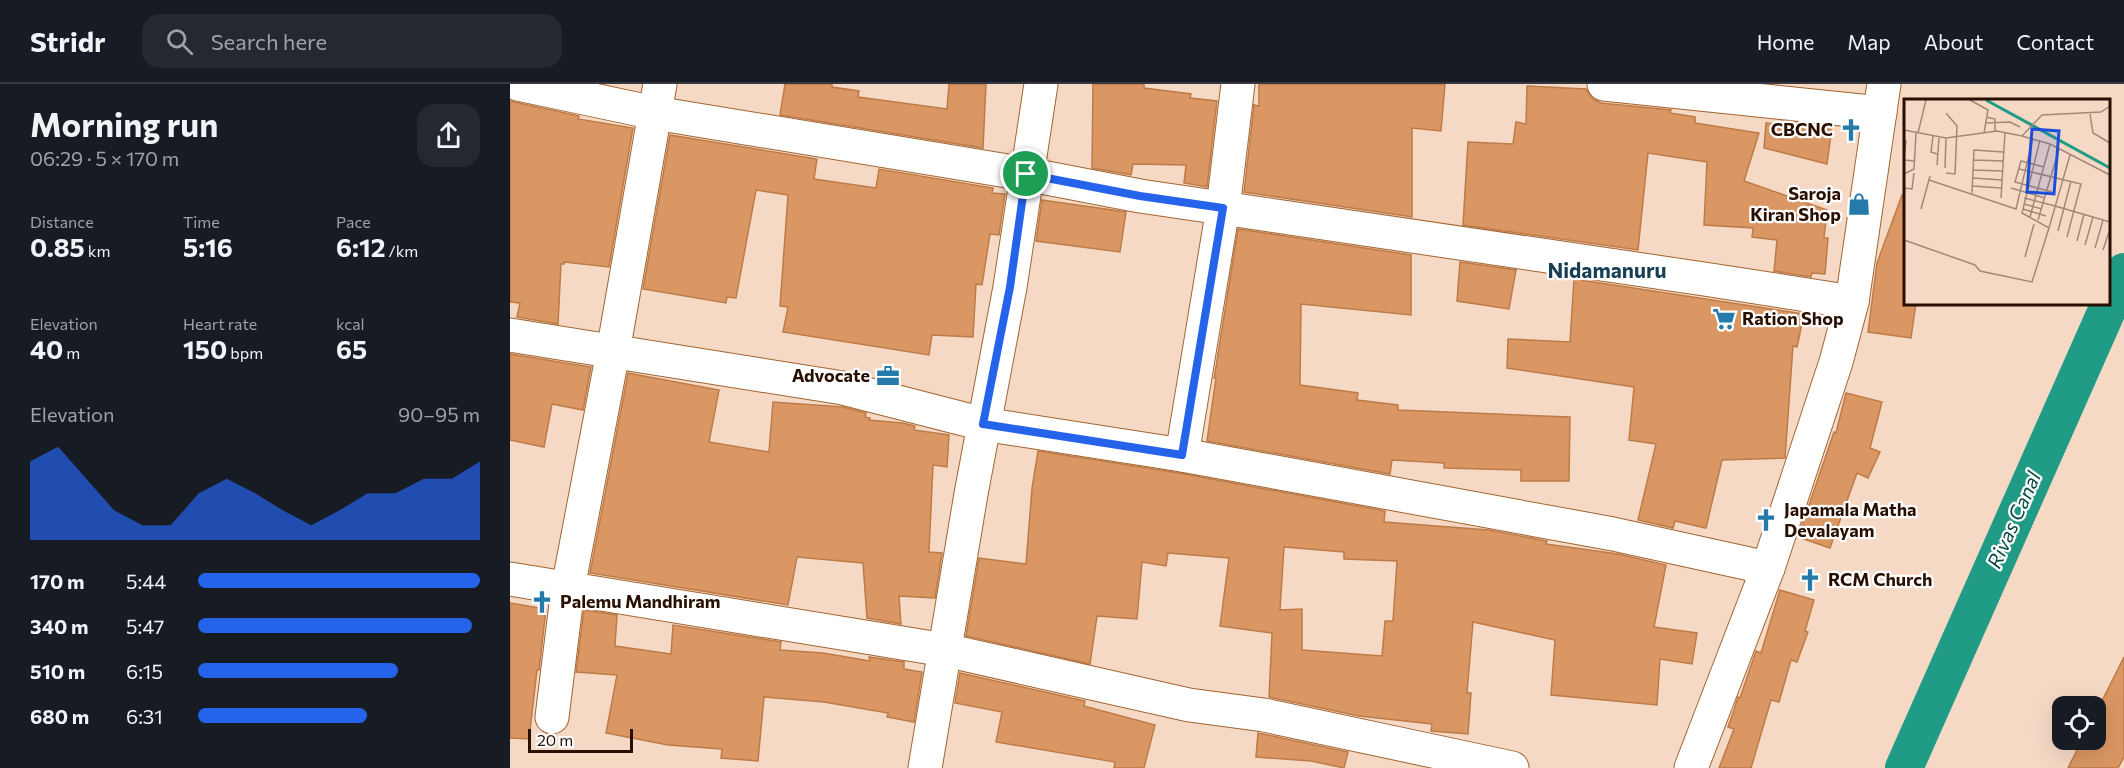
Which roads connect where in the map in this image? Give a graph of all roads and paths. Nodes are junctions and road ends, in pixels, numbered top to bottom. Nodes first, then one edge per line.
1 (518, 84) edge
2 (1041, 84) edge
3 (1239, 84) edge
4 (1604, 84) edge
5 (1882, 98) edge
6 (658, 99) edge
7 (1026, 174) junction
8 (1223, 208) junction
9 (1852, 302) junction
10 (510, 335) edge
11 (613, 352) junction
12 (983, 424) junction
13 (1182, 455) junction
14 (1768, 568) junction
15 (510, 579) edge
16 (568, 588) junction
17 (945, 650) junction
18 (552, 717) dead end
19 (926, 768) edge
20 (1512, 768) edge
21 (1691, 768) edge

1 - 6 street
2 - 7 street
3 - 8 street
4 - 5 street
5 - 9 street
6 - 7 street
6 - 11 street
7 - 8 street
7 - 12 street
8 - 9 street
8 - 13 street
9 - 14 street
10 - 11 street
11 - 12 street
11 - 16 street
12 - 13 street
12 - 17 street
13 - 14 street
14 - 21 street
15 - 16 street
16 - 17 street
16 - 18 street
17 - 19 street
17 - 20 street

